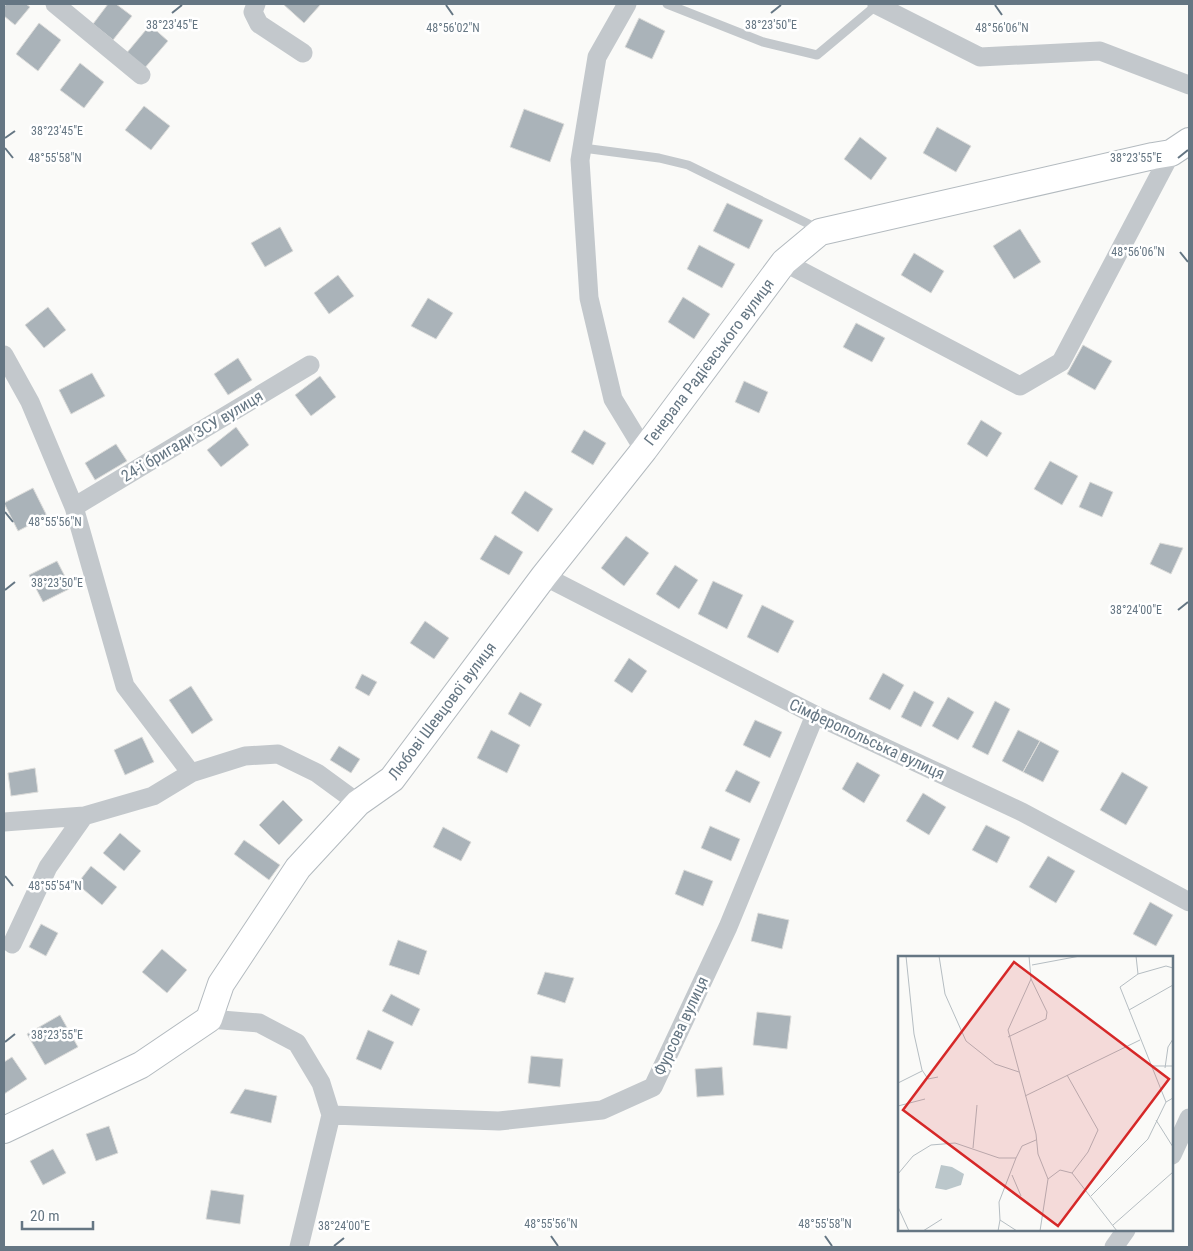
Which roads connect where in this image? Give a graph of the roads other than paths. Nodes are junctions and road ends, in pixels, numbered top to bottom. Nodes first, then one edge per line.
1 (55, 4) edge
2 (256, 4) edge
3 (627, 4) edge
4 (667, 4) edge
5 (878, 4) edge
6 (303, 53) dead end
7 (141, 75) dead end
8 (1189, 85) edge
9 (1180, 147) edge
10 (582, 148) junction
11 (824, 232) junction
12 (784, 262) junction
13 (4, 355) edge
14 (310, 365) dead end
15 (644, 450) junction
16 (74, 507) junction
17 (544, 576) junction
18 (815, 715) junction
19 (191, 773) junction
20 (358, 803) junction
21 (84, 816) junction
22 (4, 822) edge
23 (1189, 902) edge
24 (12, 944) dead end
25 (209, 1019) junction
26 (331, 1115) junction
27 (1189, 1118) edge
28 (4, 1130) edge
29 (1173, 1153) edge
30 (1125, 1231) edge
31 (299, 1247) edge
32 (1114, 1247) edge

1 - 7 street
2 - 6 street
3 - 10 street, Генерала Радієвського вулиця
4 - 5 lane
5 - 8 street
9 - 11 street, Генерала Радієвського вулиця
9 - 12 street, Генерала Радієвського вулиця
10 - 11 lane
10 - 15 street, Генерала Радієвського вулиця
11 - 12 street, Генерала Радієвського вулиця
12 - 15 street, Генерала Радієвського вулиця
13 - 16 street
14 - 16 street, 24-ї бригади ЗСУ вулиця
15 - 17 street, Любові Шевцової вулиця
16 - 19 street
17 - 18 street, Сімферопольська вулиця
17 - 20 street, Любові Шевцової вулиця
18 - 23 street, Сімферопольська вулиця
18 - 26 street, Фурсова вулиця
19 - 20 street
19 - 21 street
20 - 25 street, Любові Шевцової вулиця
21 - 22 street
21 - 24 street
25 - 26 street
25 - 28 street
26 - 31 street
27 - 29 street
30 - 32 street

